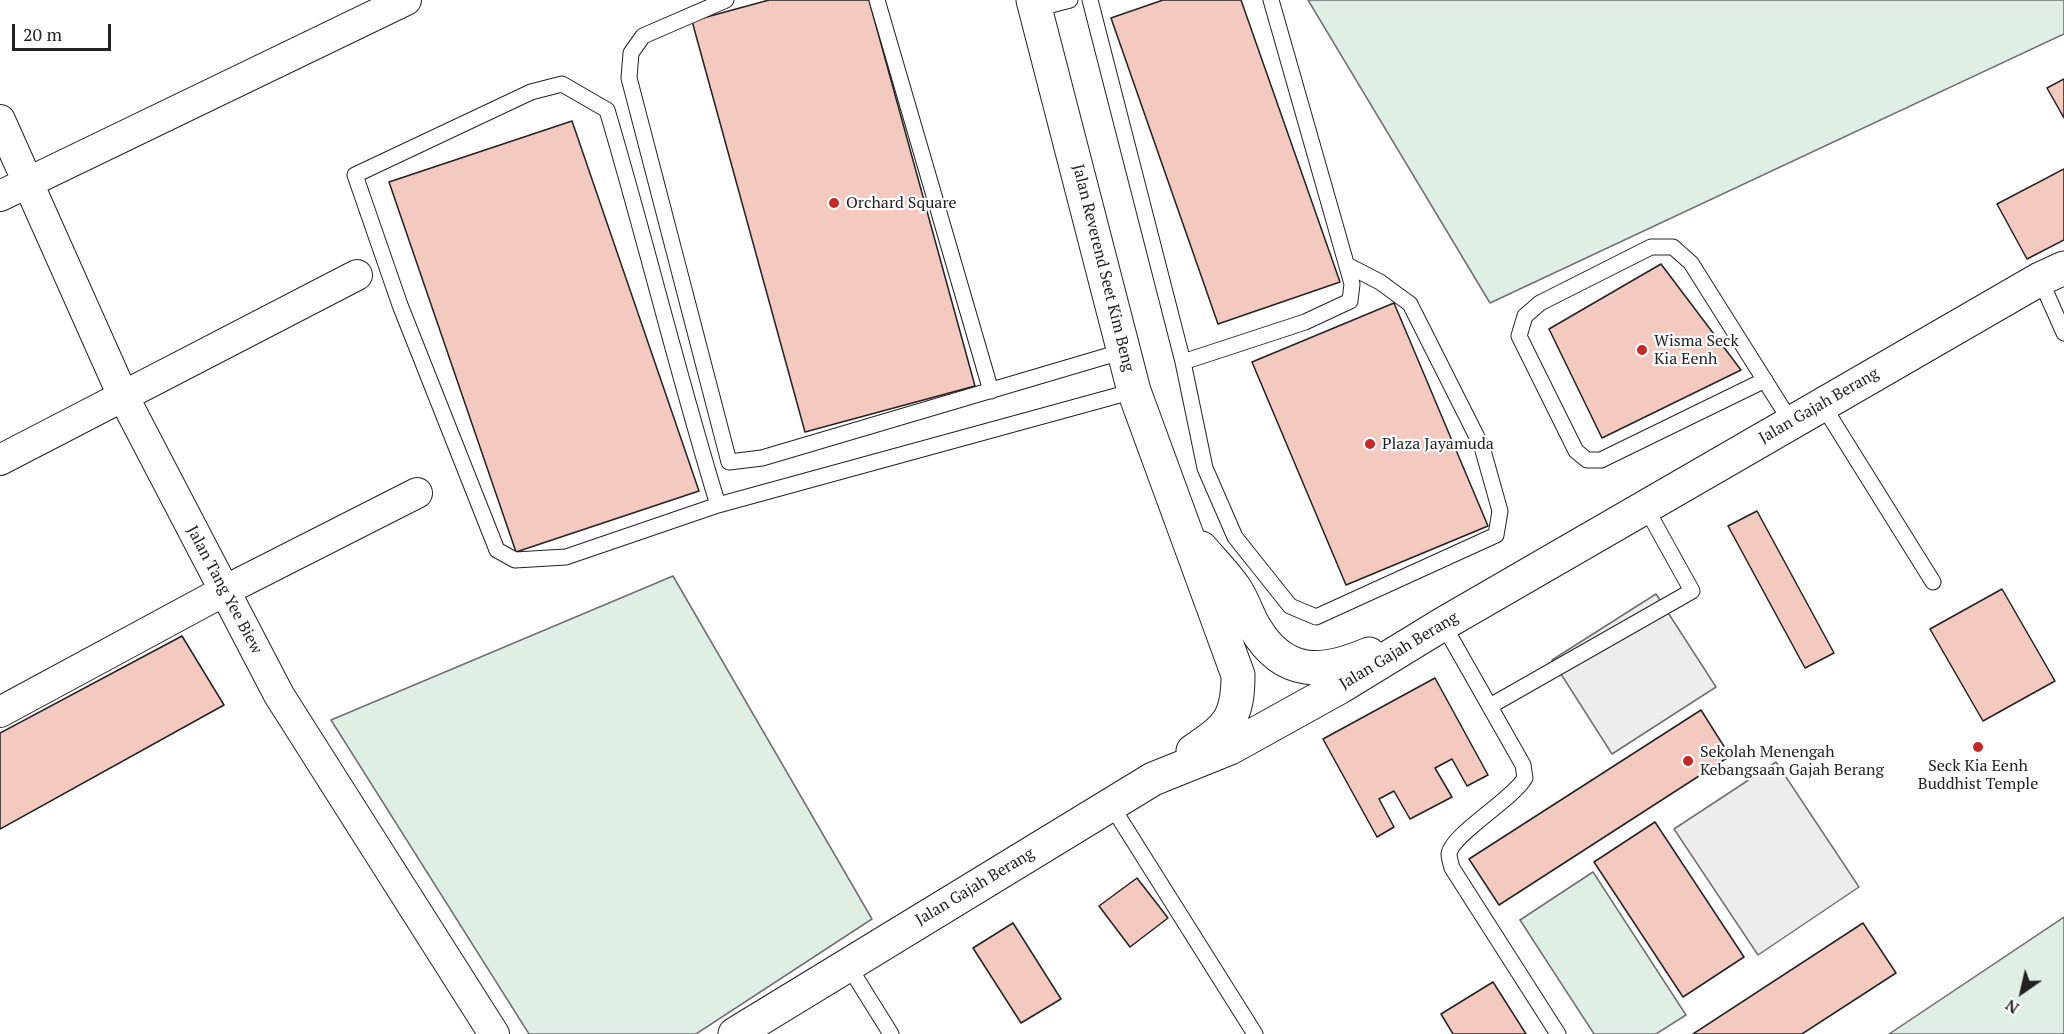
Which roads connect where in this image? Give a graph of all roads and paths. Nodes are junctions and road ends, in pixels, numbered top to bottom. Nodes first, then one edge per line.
1 (406, 0) edge
2 (726, 0) edge
3 (877, 0) edge
4 (1070, 0) edge
5 (1090, 0) edge
6 (1271, 0) edge
7 (1034, 5) edge
8 (0, 120) edge
9 (28, 182) junction
10 (0, 196) edge
11 (1347, 265) junction
12 (357, 274) dead end
13 (2052, 274) edge
14 (2064, 333) edge
15 (1124, 351) junction
16 (1184, 362) junction
17 (1766, 380) junction
18 (991, 391) junction
19 (1134, 391) junction
20 (123, 396) junction
21 (1821, 404) junction
22 (1791, 422) junction
23 (0, 460) edge
24 (417, 493) dead end
25 (718, 505) junction
26 (1646, 508) junction
27 (1187, 532) junction
28 (1933, 582) dead end
29 (224, 591) junction
30 (1443, 624) junction
31 (1490, 706) junction
32 (0, 712) edge
33 (1153, 779) junction
34 (1111, 805) junction
35 (848, 964) junction
36 (739, 1033) edge
37 (494, 1034) edge
38 (891, 1034) edge
39 (1255, 1034) edge
40 (1558, 1034) edge

1 - 9 street
2 - 18 lane
3 - 18 lane
4 - 7 lane
5 - 16 lane
6 - 11 lane
7 - 15 street, Jalan Reverend Seet Kim Beng
8 - 9 street, Jalan Tang Yee Biew
9 - 10 street
9 - 20 street, Jalan Tang Yee Biew
11 - 16 lane
11 - 16 lane
12 - 20 street
13 - 14 lane
13 - 21 street, Jalan Gajah Berang
15 - 18 lane
15 - 19 street, Jalan Reverend Seet Kim Beng
17 - 17 lane
17 - 22 lane
19 - 25 lane
19 - 27 street, Jalan Reverend Seet Kim Beng
20 - 23 street
20 - 29 street, Jalan Tang Yee Biew
21 - 22 street, Jalan Gajah Berang
21 - 28 lane
22 - 26 street, Jalan Gajah Berang
24 - 29 street
25 - 25 lane
26 - 30 street, Jalan Gajah Berang
26 - 31 lane
27 - 30 street, Jalan Reverend Seet Kim Beng
27 - 33 street, Jalan Reverend Seet Kim Beng
29 - 32 street
29 - 37 street, Jalan Tang Yee Biew
30 - 31 lane
30 - 33 street, Jalan Gajah Berang
31 - 40 lane
33 - 34 street, Jalan Gajah Berang
34 - 35 street, Jalan Gajah Berang
34 - 39 lane
35 - 36 street, Jalan Gajah Berang
35 - 38 lane

